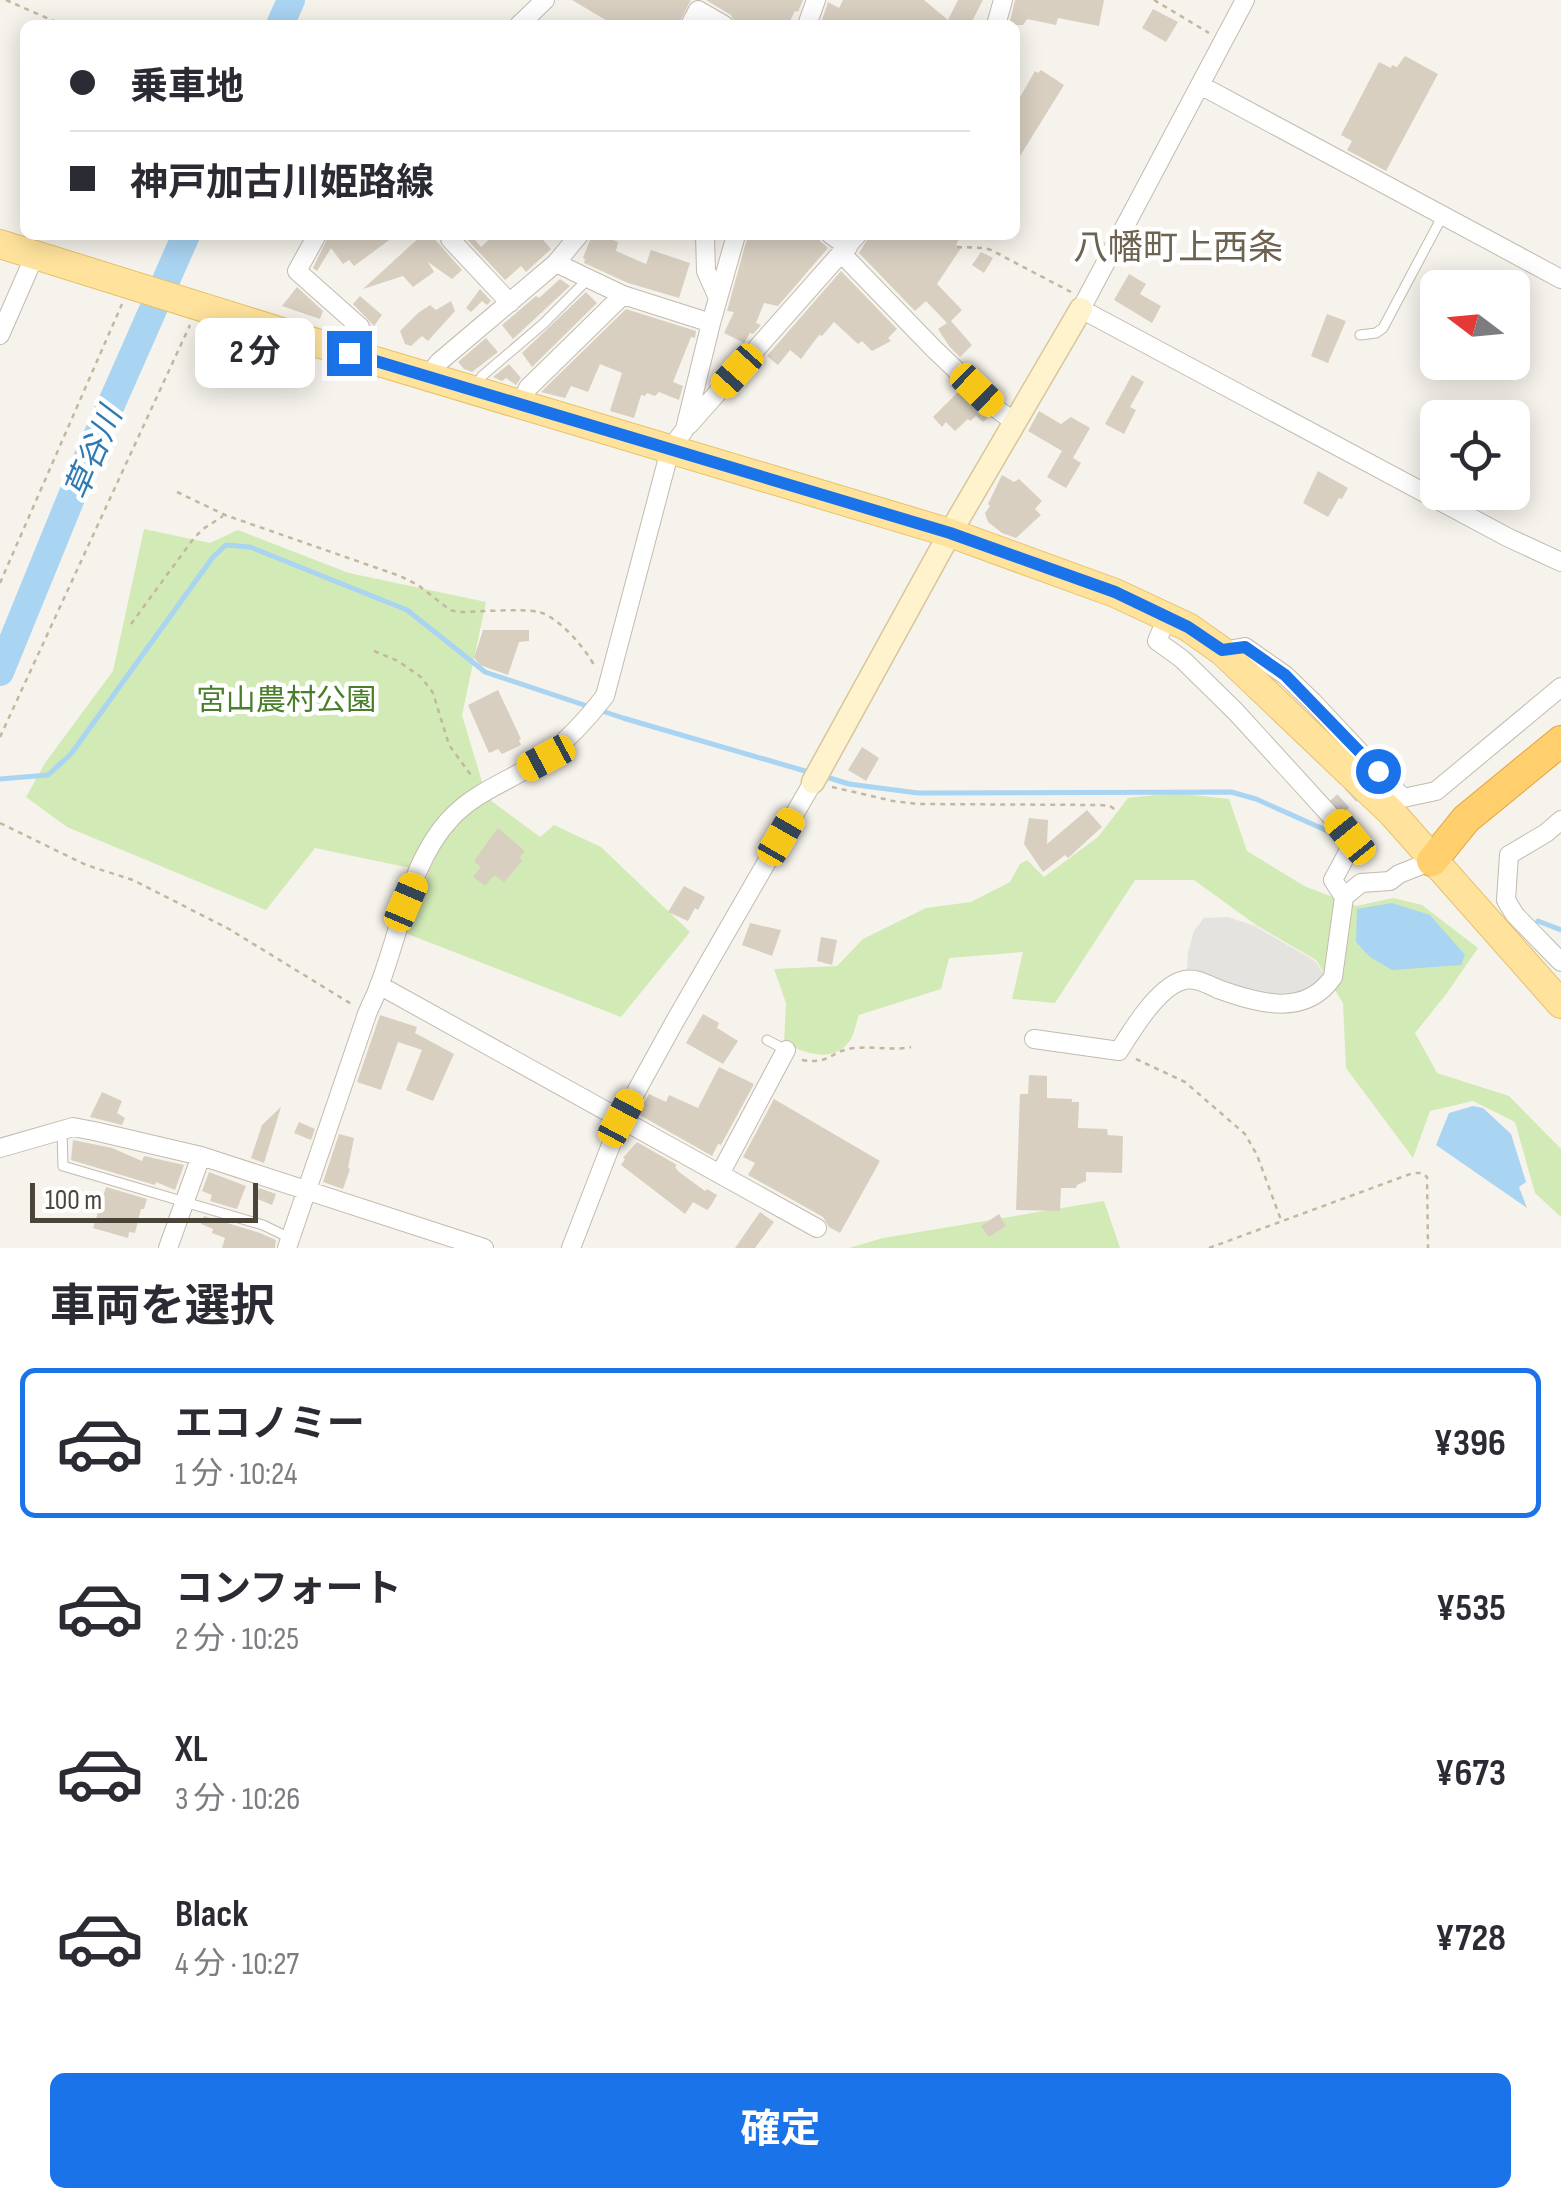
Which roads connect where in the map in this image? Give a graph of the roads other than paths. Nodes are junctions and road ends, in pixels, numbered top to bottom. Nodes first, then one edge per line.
1 (545, 0) edge
2 (1245, 0) edge
3 (525, 20) edge
4 (693, 20) edge
5 (715, 20) edge
6 (1200, 85) junction
7 (1443, 216) junction
8 (314, 240) edge
9 (455, 240) edge
10 (574, 240) edge
11 (705, 240) edge
12 (735, 240) edge
13 (0, 244) edge
14 (849, 246) edge
15 (34, 256) junction
16 (556, 263) junction
17 (589, 278) junction
18 (1561, 278) edge
19 (623, 295) junction
20 (718, 298) junction
21 (510, 303) junction
22 (1083, 304) junction
23 (711, 323) junction
24 (0, 335) edge
25 (1360, 335) dead end
26 (349, 353) junction
27 (427, 377) junction
28 (474, 391) junction
29 (520, 404) junction
30 (1016, 423) junction
31 (678, 440) junction
32 (950, 533) junction
33 (1561, 562) edge
34 (1167, 617) junction
35 (1222, 650) junction
36 (1561, 687) edge
37 (1561, 741) edge
38 (1561, 764) edge
39 (813, 782) joint
40 (1561, 820) edge
41 (1432, 861) junction
42 (1344, 896) junction
43 (1561, 962) edge
44 (380, 986) junction
45 (1561, 1004) edge
46 (1034, 1039) dead end
47 (767, 1040) dead end
48 (786, 1050) joint
49 (621, 1118) junction
50 (62, 1130) junction
51 (0, 1148) edge
52 (201, 1156) junction
53 (720, 1174) junction
54 (306, 1188) junction
55 (185, 1201) junction
56 (817, 1228) dead end
57 (288, 1243) edge
58 (168, 1248) edge
59 (484, 1248) edge
60 (571, 1248) edge

1 - 3 street
2 - 6 street
4 - 5 street
6 - 7 street
6 - 22 street
7 - 18 street
7 - 25 lane
8 - 26 street
9 - 21 street
10 - 16 street
11 - 20 street
12 - 20 street
13 - 15 main road
14 - 30 street
14 - 31 street
15 - 24 street
15 - 26 main road
16 - 17 street
16 - 21 street
17 - 19 street
17 - 28 lane
19 - 23 street
19 - 29 street
20 - 23 street
21 - 27 street
22 - 30 street
22 - 33 street
23 - 31 street
26 - 27 main road
27 - 28 main road
28 - 29 main road
29 - 31 main road
30 - 32 street
31 - 32 main road
31 - 44 street
32 - 34 main road
32 - 39 street
34 - 35 main road
34 - 42 street
35 - 36 street
35 - 41 main road
37 - 41 highway
38 - 41 highway
39 - 49 street
40 - 43 street
41 - 42 street
41 - 45 main road
42 - 46 street
44 - 49 street
44 - 54 street
47 - 48 lane
48 - 53 street
49 - 53 street
49 - 60 street
50 - 51 street
50 - 52 street
50 - 55 lane
52 - 54 street
52 - 55 street
53 - 56 street
54 - 57 street
54 - 59 street
55 - 57 lane
55 - 58 street

